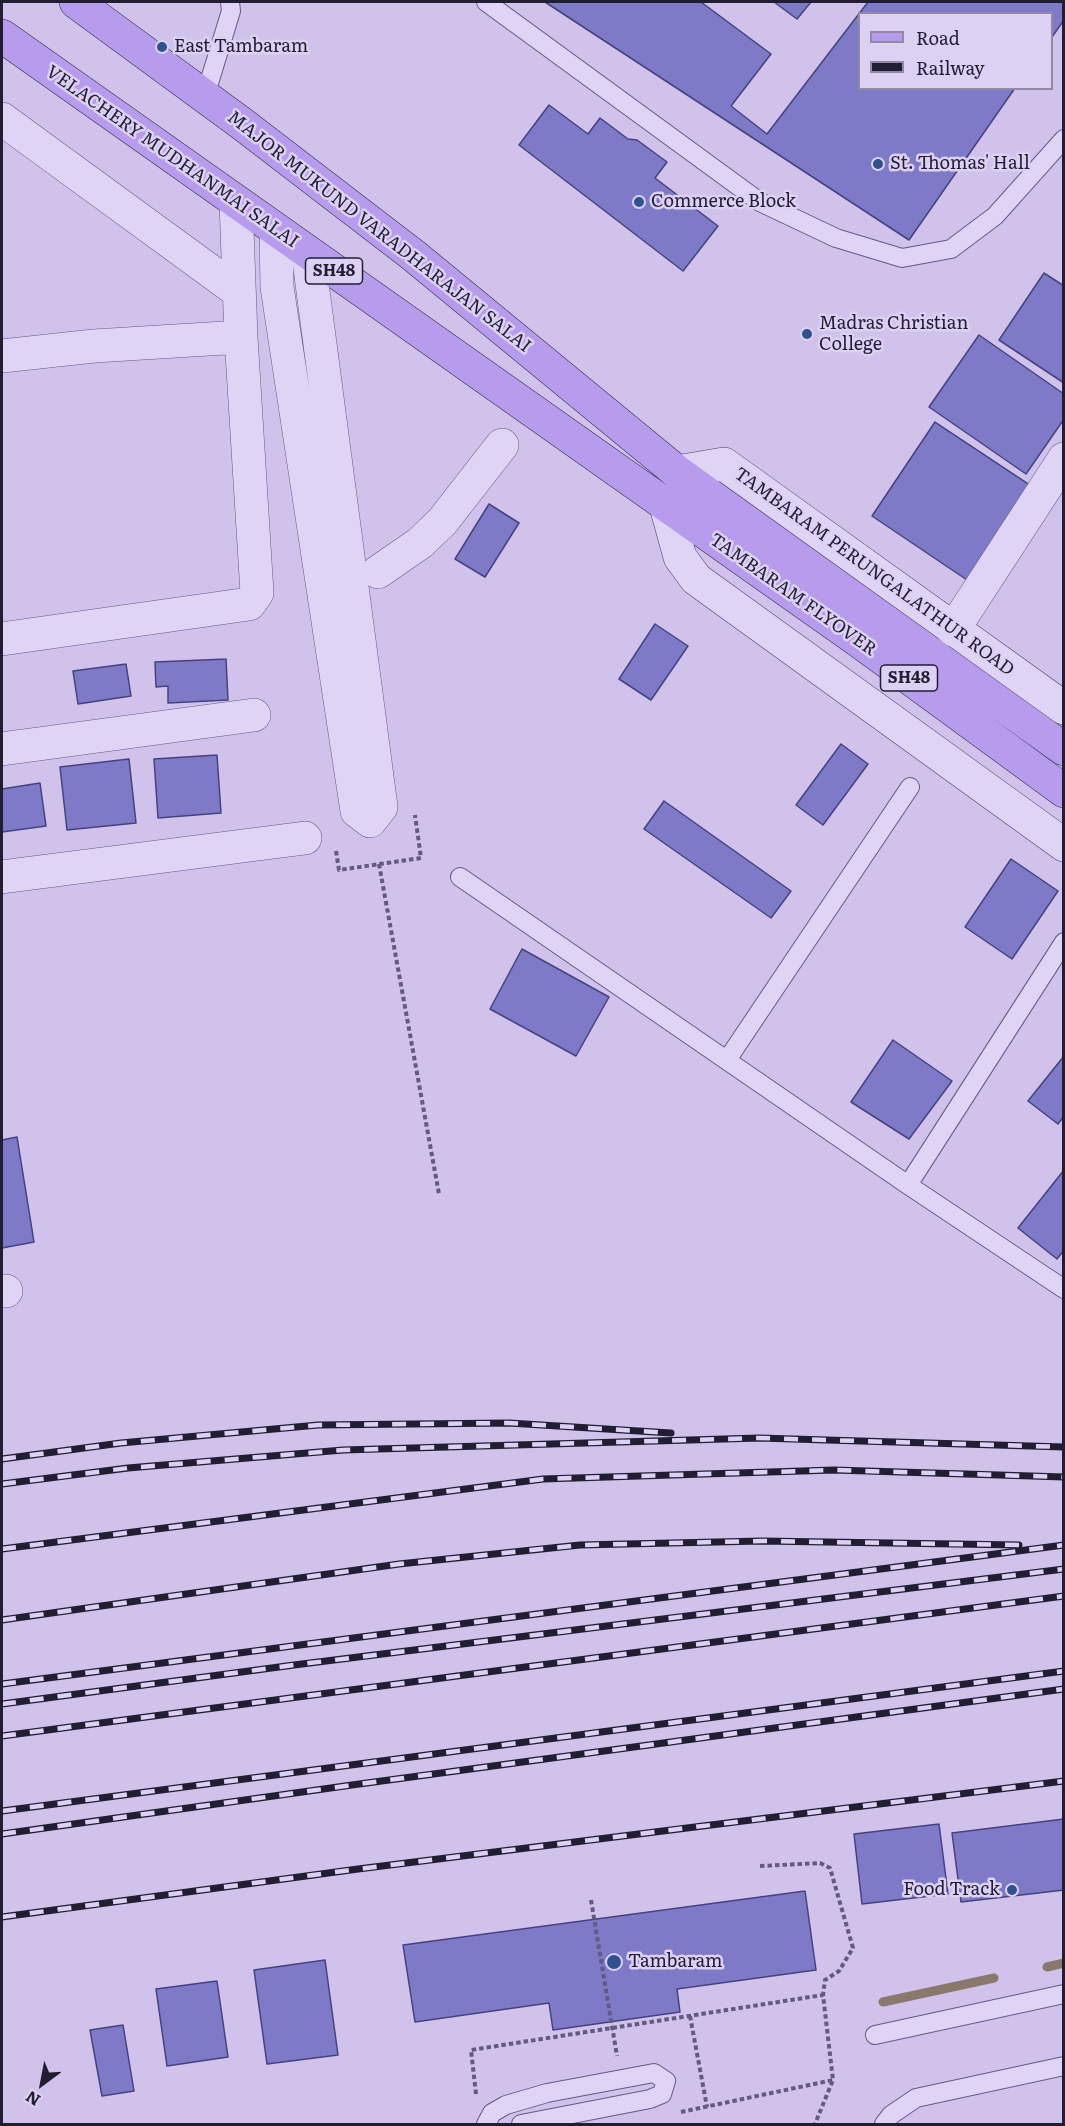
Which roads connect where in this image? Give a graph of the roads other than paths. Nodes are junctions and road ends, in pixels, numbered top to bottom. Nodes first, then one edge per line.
1 (75, 2) edge
2 (231, 2) edge
3 (486, 2) edge
4 (2, 36) edge
5 (205, 96) junction
6 (2, 119) edge
7 (1064, 139) edge
8 (236, 202) junction
9 (276, 230) junction
10 (308, 253) junction
11 (239, 292) junction
12 (241, 338) junction
13 (2, 356) edge
14 (502, 445) dead end
15 (1064, 459) edge
16 (676, 472) junction
17 (666, 506) junction
18 (378, 572) dead end
19 (953, 630) junction
20 (2, 639) edge
21 (1064, 708) edge
22 (254, 715) dead end
23 (2, 749) edge
24 (1064, 749) edge
25 (910, 787) dead end
26 (1064, 791) edge
27 (304, 838) dead end
28 (1064, 845) edge
29 (2, 876) edge
30 (460, 877) dead end
31 (1064, 942) edge
32 (727, 1060) junction
33 (908, 1185) junction
34 (1064, 1288) edge
35 (1064, 1994) edge
36 (875, 2035) dead end
37 (1064, 2066) edge
38 (486, 2124) edge
39 (521, 2124) edge
40 (884, 2124) edge

1 - 5 main road, MAJOR MUKUND VARADHARAJAN SALAI / SH48
2 - 5 lane
3 - 7 lane
4 - 8 main road, VELACHERY MUDHANMAI SALAI / SH48
5 - 16 main road, MAJOR MUKUND VARADHARAJAN SALAI / SH48
6 - 11 street
8 - 9 main road, VELACHERY MUDHANMAI SALAI / SH48
8 - 11 street
9 - 10 main road, VELACHERY MUDHANMAI SALAI / SH48
9 - 10 street
10 - 17 main road, VELACHERY MUDHANMAI SALAI / SH48
11 - 12 street
12 - 13 street
12 - 20 street
14 - 18 street
15 - 19 street
16 - 19 street, TAMBARAM PERUNGALATHUR ROAD
16 - 24 main road, TAMBARAM FLYOVER / SH48
17 - 26 main road, TAMBARAM FLYOVER / SH48
17 - 28 street
19 - 21 street, TAMBARAM PERUNGALATHUR ROAD
22 - 23 street
25 - 32 lane
27 - 29 street
30 - 32 lane
31 - 33 lane
32 - 33 lane
33 - 34 lane
35 - 36 lane
37 - 40 lane
38 - 39 lane

